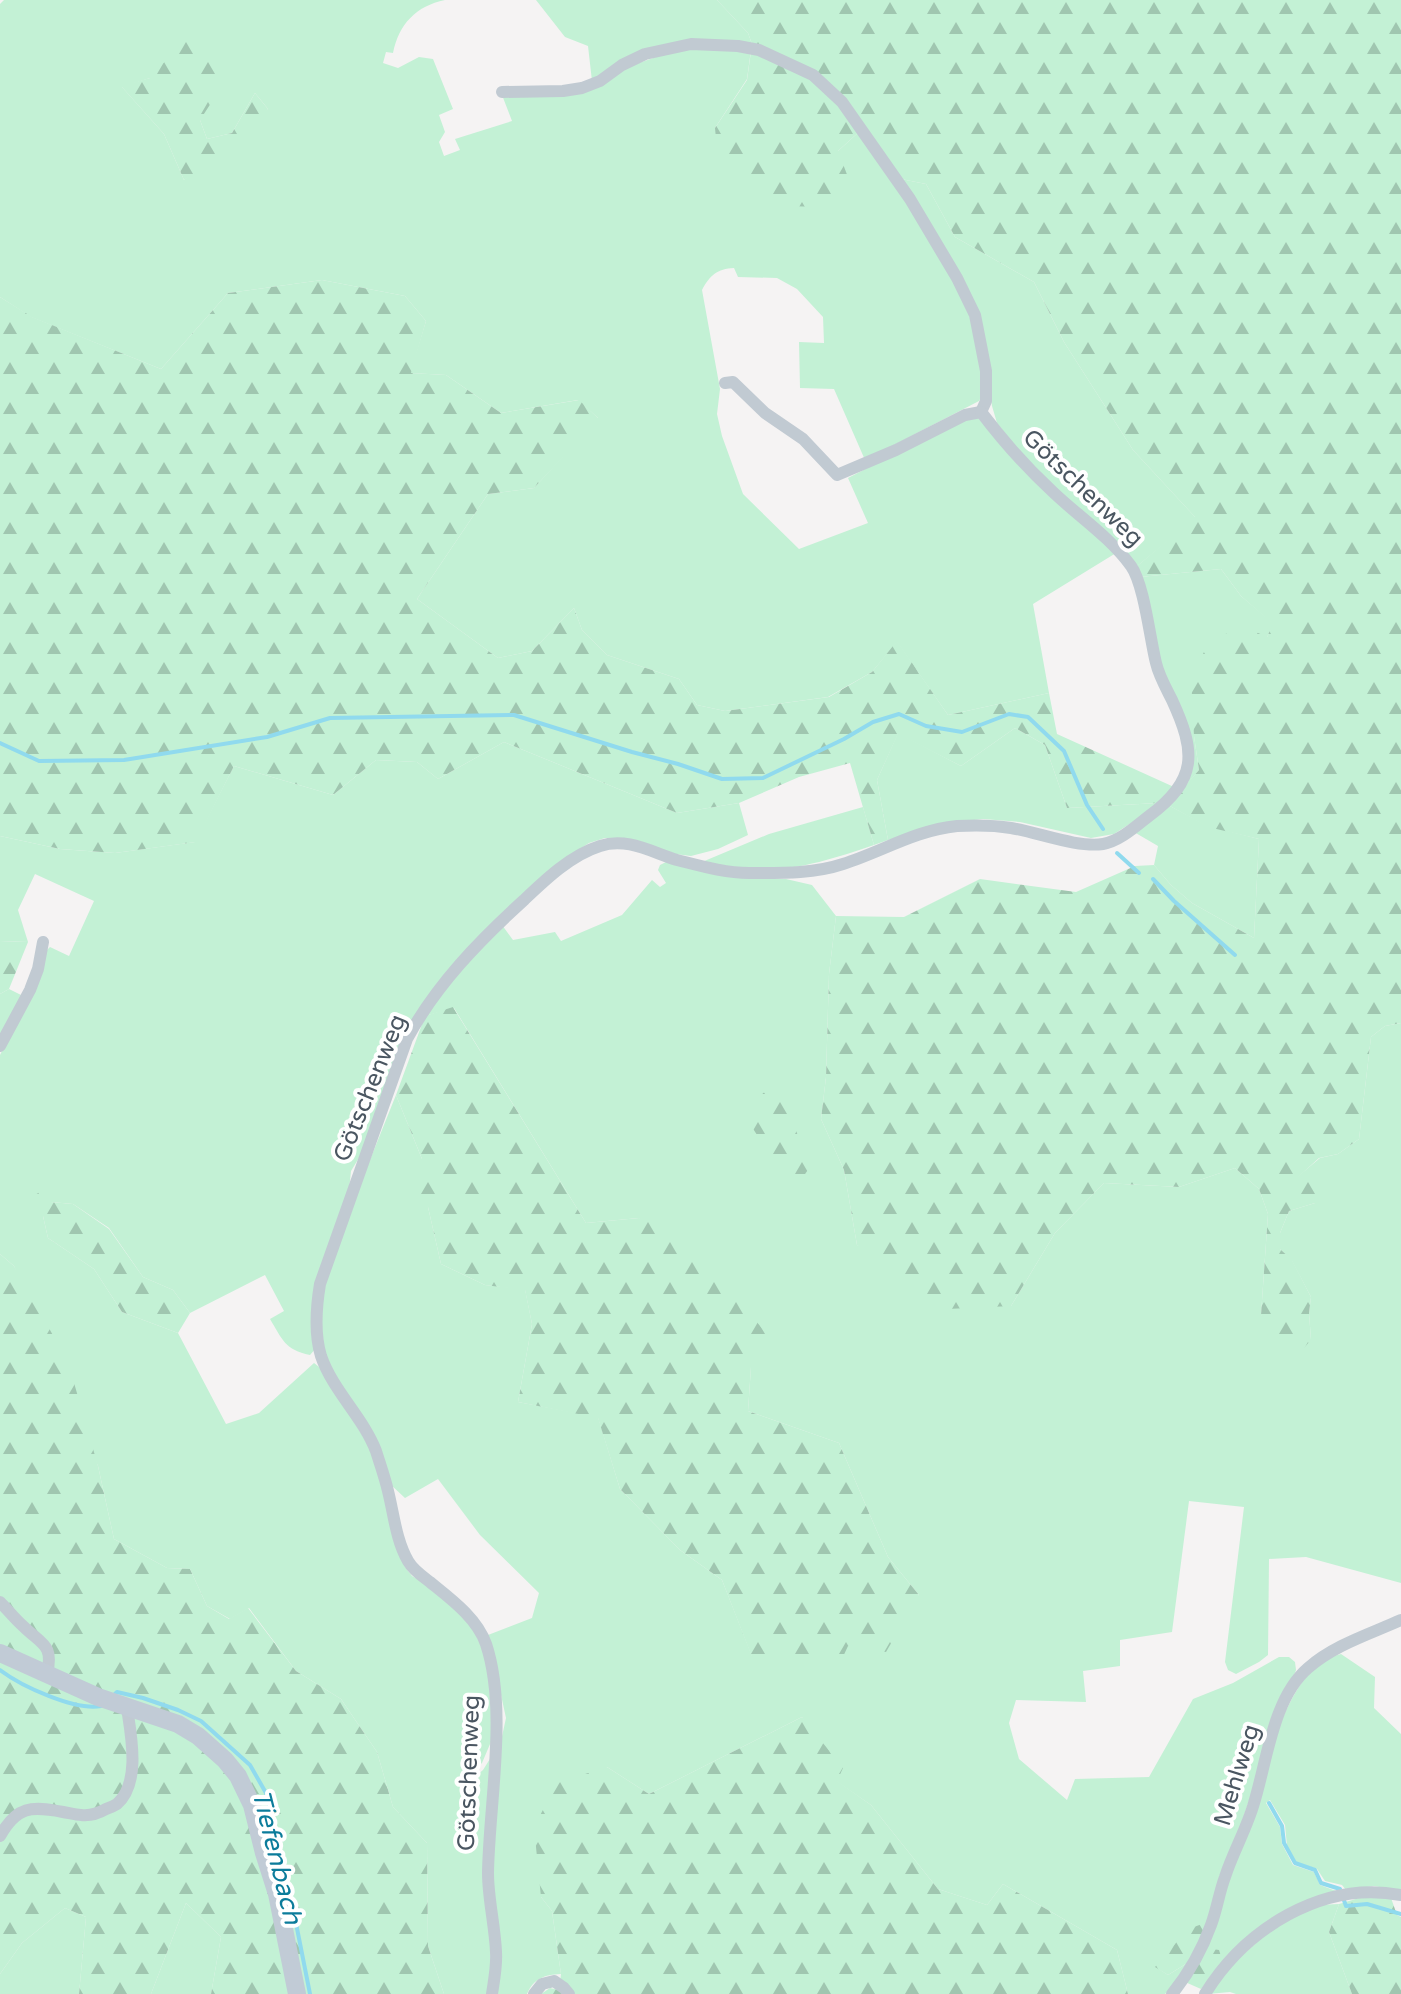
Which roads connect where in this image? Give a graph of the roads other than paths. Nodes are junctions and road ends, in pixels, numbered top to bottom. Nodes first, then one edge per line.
1 (502, 92) dead end
2 (725, 383) dead end
3 (981, 412) junction
4 (43, 942) dead end
5 (0, 1046) edge
6 (0, 1602) edge
7 (1401, 1620) edge
8 (0, 1653) edge
9 (47, 1674) junction
10 (124, 1707) junction
11 (0, 1836) edge
12 (1401, 1895) edge
13 (297, 1994) edge
14 (492, 1994) edge
15 (534, 1994) edge
16 (569, 1994) edge
17 (1172, 1994) edge
18 (1205, 1994) edge

1 - 3 street
2 - 3 street
3 - 14 street, Götschenweg
4 - 5 street
6 - 9 street
7 - 17 street, Mehlweg
8 - 9 street
9 - 10 street
10 - 11 street
10 - 13 street
12 - 18 street
15 - 16 street

